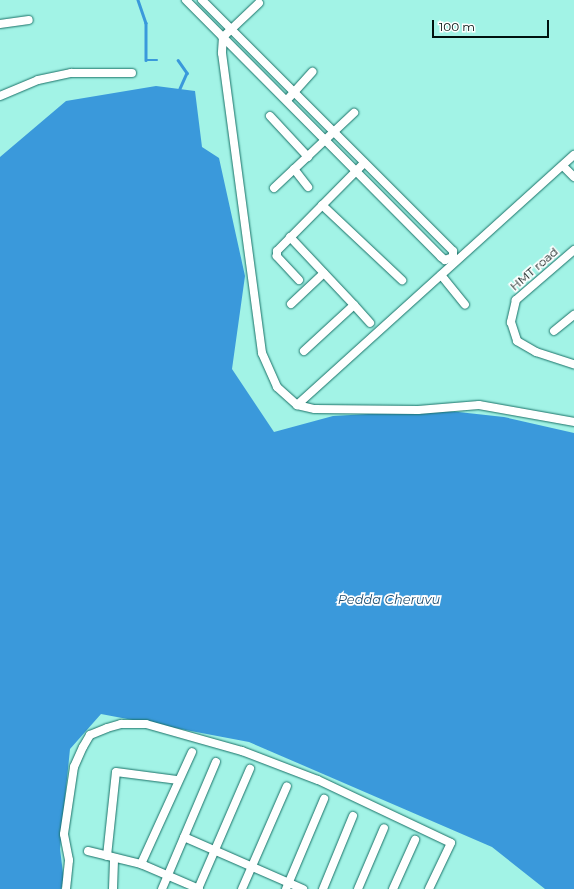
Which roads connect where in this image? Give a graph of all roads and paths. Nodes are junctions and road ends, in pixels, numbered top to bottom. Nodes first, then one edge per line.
1 (186, 0) edge
2 (205, 1) edge
3 (259, 3) dead end
4 (29, 20) dead end
5 (0, 24) edge
6 (232, 29) junction
7 (223, 38) junction
8 (312, 72) dead end
9 (132, 73) dead end
10 (295, 91) junction
11 (0, 96) edge
12 (287, 100) junction
13 (354, 113) dead end
14 (270, 116) dead end
15 (335, 131) junction
16 (326, 140) junction
17 (574, 155) edge
18 (308, 157) junction
19 (364, 163) junction
20 (564, 166) junction
21 (294, 169) junction
22 (356, 172) junction
23 (574, 177) edge
24 (308, 187) dead end
25 (274, 188) dead end
26 (322, 205) junction
27 (424, 222) junction
28 (416, 231) junction
29 (290, 237) junction
30 (574, 250) edge
31 (324, 273) junction
32 (441, 275) junction
33 (298, 280) dead end
34 (402, 280) dead end
35 (291, 304) dead end
36 (354, 304) junction
37 (465, 305) dead end
38 (574, 315) edge
39 (370, 323) dead end
40 (554, 331) dead end
41 (304, 351) dead end
42 (574, 364) edge
43 (297, 405) junction
44 (574, 422) edge
45 (192, 752) dead end
46 (216, 762) dead end
47 (250, 769) dead end
48 (178, 780) junction
49 (287, 786) dead end
50 (324, 799) dead end
51 (353, 816) dead end
52 (384, 828) dead end
53 (184, 837) junction
54 (415, 840) dead end
55 (88, 851) dead end
56 (215, 851) junction
57 (111, 857) junction
58 (142, 864) junction
59 (252, 865) junction
60 (167, 875) junction
61 (287, 886) edge
62 (66, 889) edge
63 (113, 889) edge
64 (162, 889) edge
65 (199, 889) edge
66 (242, 889) edge
67 (303, 889) edge
68 (323, 889) edge
69 (358, 889) edge
70 (393, 889) edge
71 (429, 889) edge

1 - 7 street
2 - 6 street
3 - 6 street
4 - 5 street
6 - 7 street
6 - 10 street
7 - 12 street
7 - 43 street
8 - 10 street
9 - 11 street
10 - 12 street
10 - 15 street
12 - 16 street
13 - 15 street
14 - 18 street
15 - 16 street
15 - 19 street
16 - 18 street
16 - 22 street
17 - 20 street
18 - 21 street
19 - 22 street
19 - 27 street
20 - 23 street
20 - 32 street
21 - 24 street
21 - 25 street
22 - 26 street
22 - 28 street
26 - 29 street
26 - 34 street
27 - 28 street
27 - 28 street
29 - 31 street
29 - 33 street
30 - 42 street, HMT road
31 - 35 street
31 - 36 street
32 - 37 street
32 - 43 street
36 - 39 street
36 - 41 street
38 - 40 street
43 - 44 street
45 - 48 street
46 - 53 street
47 - 56 street
48 - 57 street
48 - 58 street
49 - 59 street
50 - 61 street
51 - 68 street
52 - 69 street
53 - 56 street
53 - 60 street
54 - 70 street
55 - 57 street
56 - 59 street
56 - 65 street
57 - 58 street
57 - 63 street
58 - 60 street
59 - 61 street
59 - 66 street
60 - 64 street
60 - 65 street
61 - 67 street
62 - 71 street

